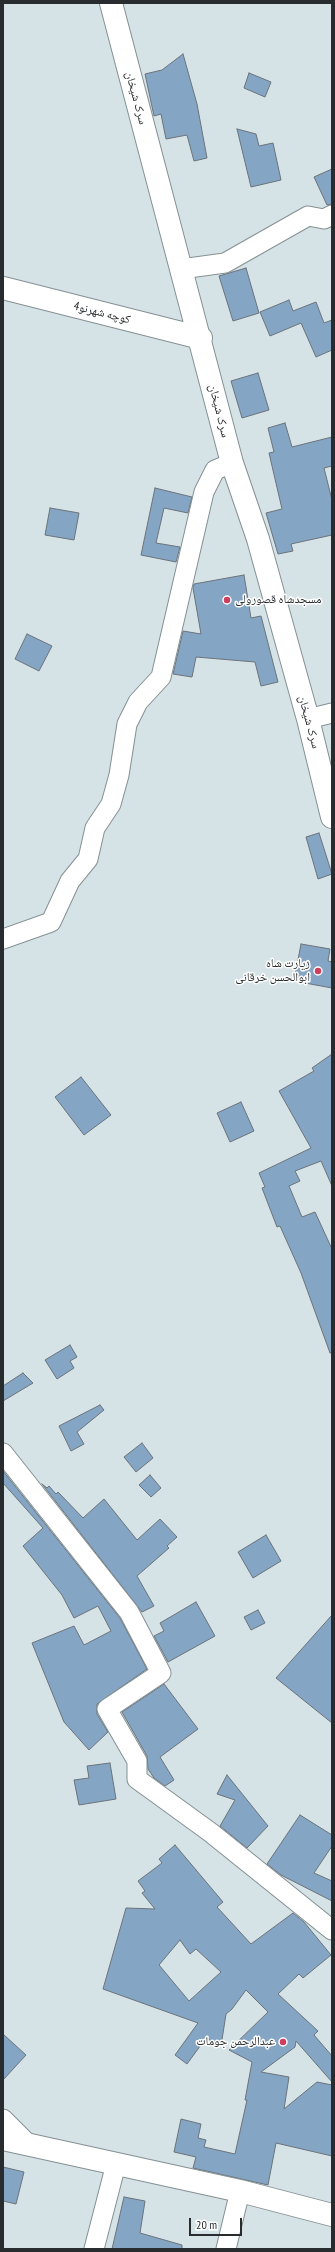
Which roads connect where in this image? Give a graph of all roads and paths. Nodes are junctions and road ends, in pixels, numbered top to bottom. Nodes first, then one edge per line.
1 (111, 3) edge
2 (332, 215) edge
3 (181, 268) junction
4 (3, 288) edge
5 (200, 338) junction
6 (232, 462) junction
7 (332, 713) edge
8 (308, 719) junction
9 (332, 817) edge
10 (3, 939) edge
11 (3, 1453) edge
12 (332, 1930) edge
13 (3, 2119) edge
14 (3, 2139) edge
15 (29, 2145) junction
16 (116, 2164) junction
17 (240, 2191) junction
18 (332, 2215) edge
19 (94, 2249) edge
20 (226, 2249) edge

1 - 3 street, سرک شیخان
2 - 3 street
3 - 5 street, سرک شیخان
4 - 5 street, کوچه شهرنو4
5 - 6 street, سرک شیخان
6 - 8 street, سرک شیخان
6 - 10 street
7 - 8 street
8 - 9 street, سرک شیخان
11 - 12 street
13 - 15 street
14 - 15 street
15 - 16 street
16 - 17 street
16 - 19 street
17 - 18 street
17 - 20 street

